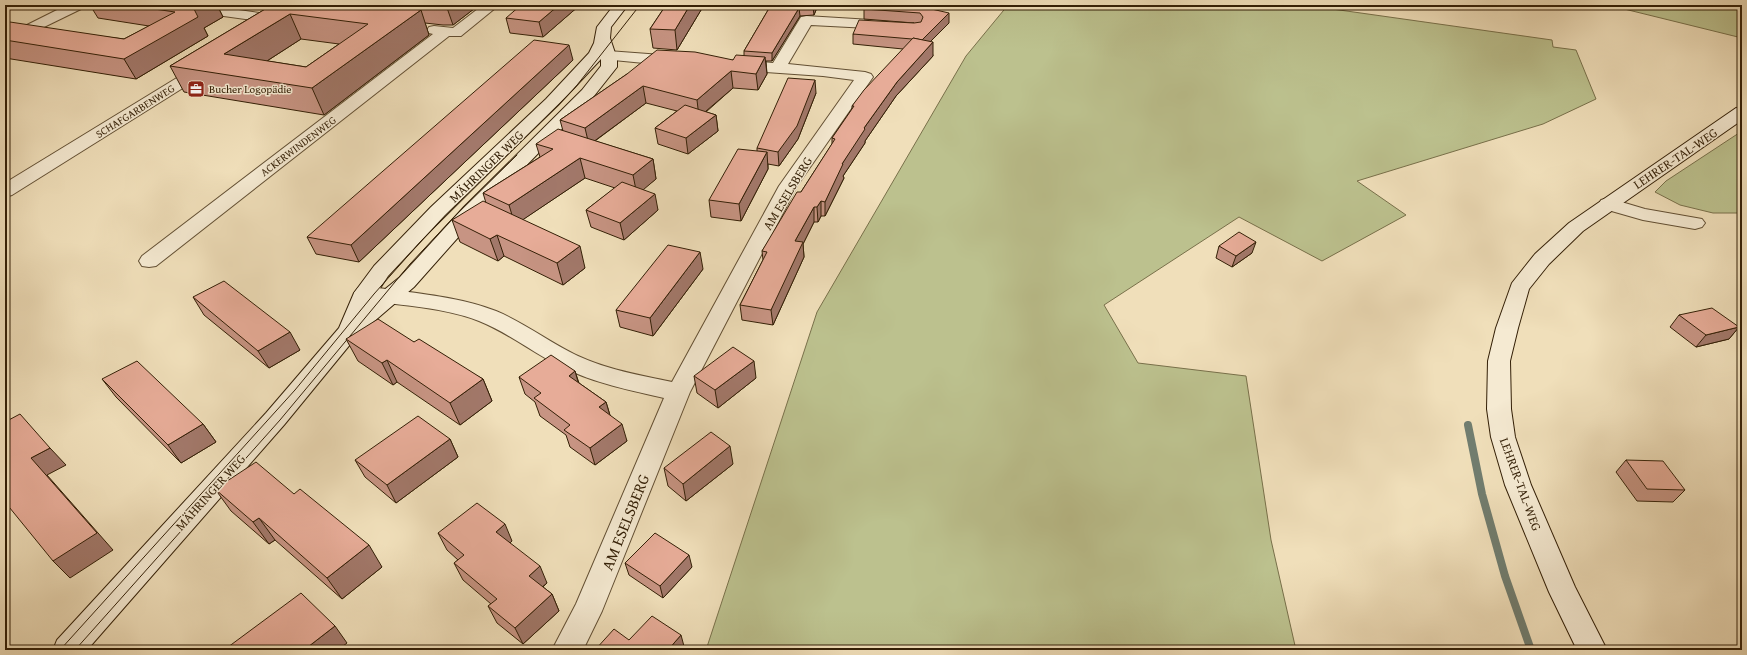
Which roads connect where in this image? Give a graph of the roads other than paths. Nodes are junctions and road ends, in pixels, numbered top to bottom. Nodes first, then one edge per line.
1 (78, 5) edge
2 (173, 5) edge
3 (492, 5) edge
4 (621, 5) edge
5 (904, 27) edge
6 (263, 31) edge
7 (419, 31) dead end
8 (447, 34) junction
9 (5, 42) edge
10 (602, 55) junction
11 (218, 59) edge
12 (690, 62) edge
13 (721, 64) edge
14 (778, 68) junction
15 (1742, 112) edge
16 (5, 191) edge
17 (1608, 204) junction
18 (1695, 223) dead end
19 (148, 261) dead end
20 (365, 293) junction
21 (390, 297) junction
22 (349, 331) junction
23 (678, 392) junction
24 (68, 650) edge
25 (566, 650) edge
26 (1592, 650) edge

1 - 9 street
2 - 6 street
3 - 8 street, ACKERWINDENWEG
4 - 10 street, MÄHRINGER WEG
5 - 14 street
7 - 8 street
8 - 19 street, ACKERWINDENWEG
10 - 12 street
10 - 20 street, MÄHRINGER WEG
10 - 21 street, MÄHRINGER WEG
11 - 16 street, SCHAFGARBENWEG
13 - 14 street, AM ESELSBERG
14 - 23 street, AM ESELSBERG
15 - 17 street, LEHRER-TAL-WEG
17 - 18 street
17 - 26 street, LEHRER-TAL-WEG
20 - 21 street
20 - 22 street, MÄHRINGER WEG
21 - 22 street, MÄHRINGER WEG
21 - 23 street
22 - 24 street, MÄHRINGER WEG
23 - 25 street, AM ESELSBERG

